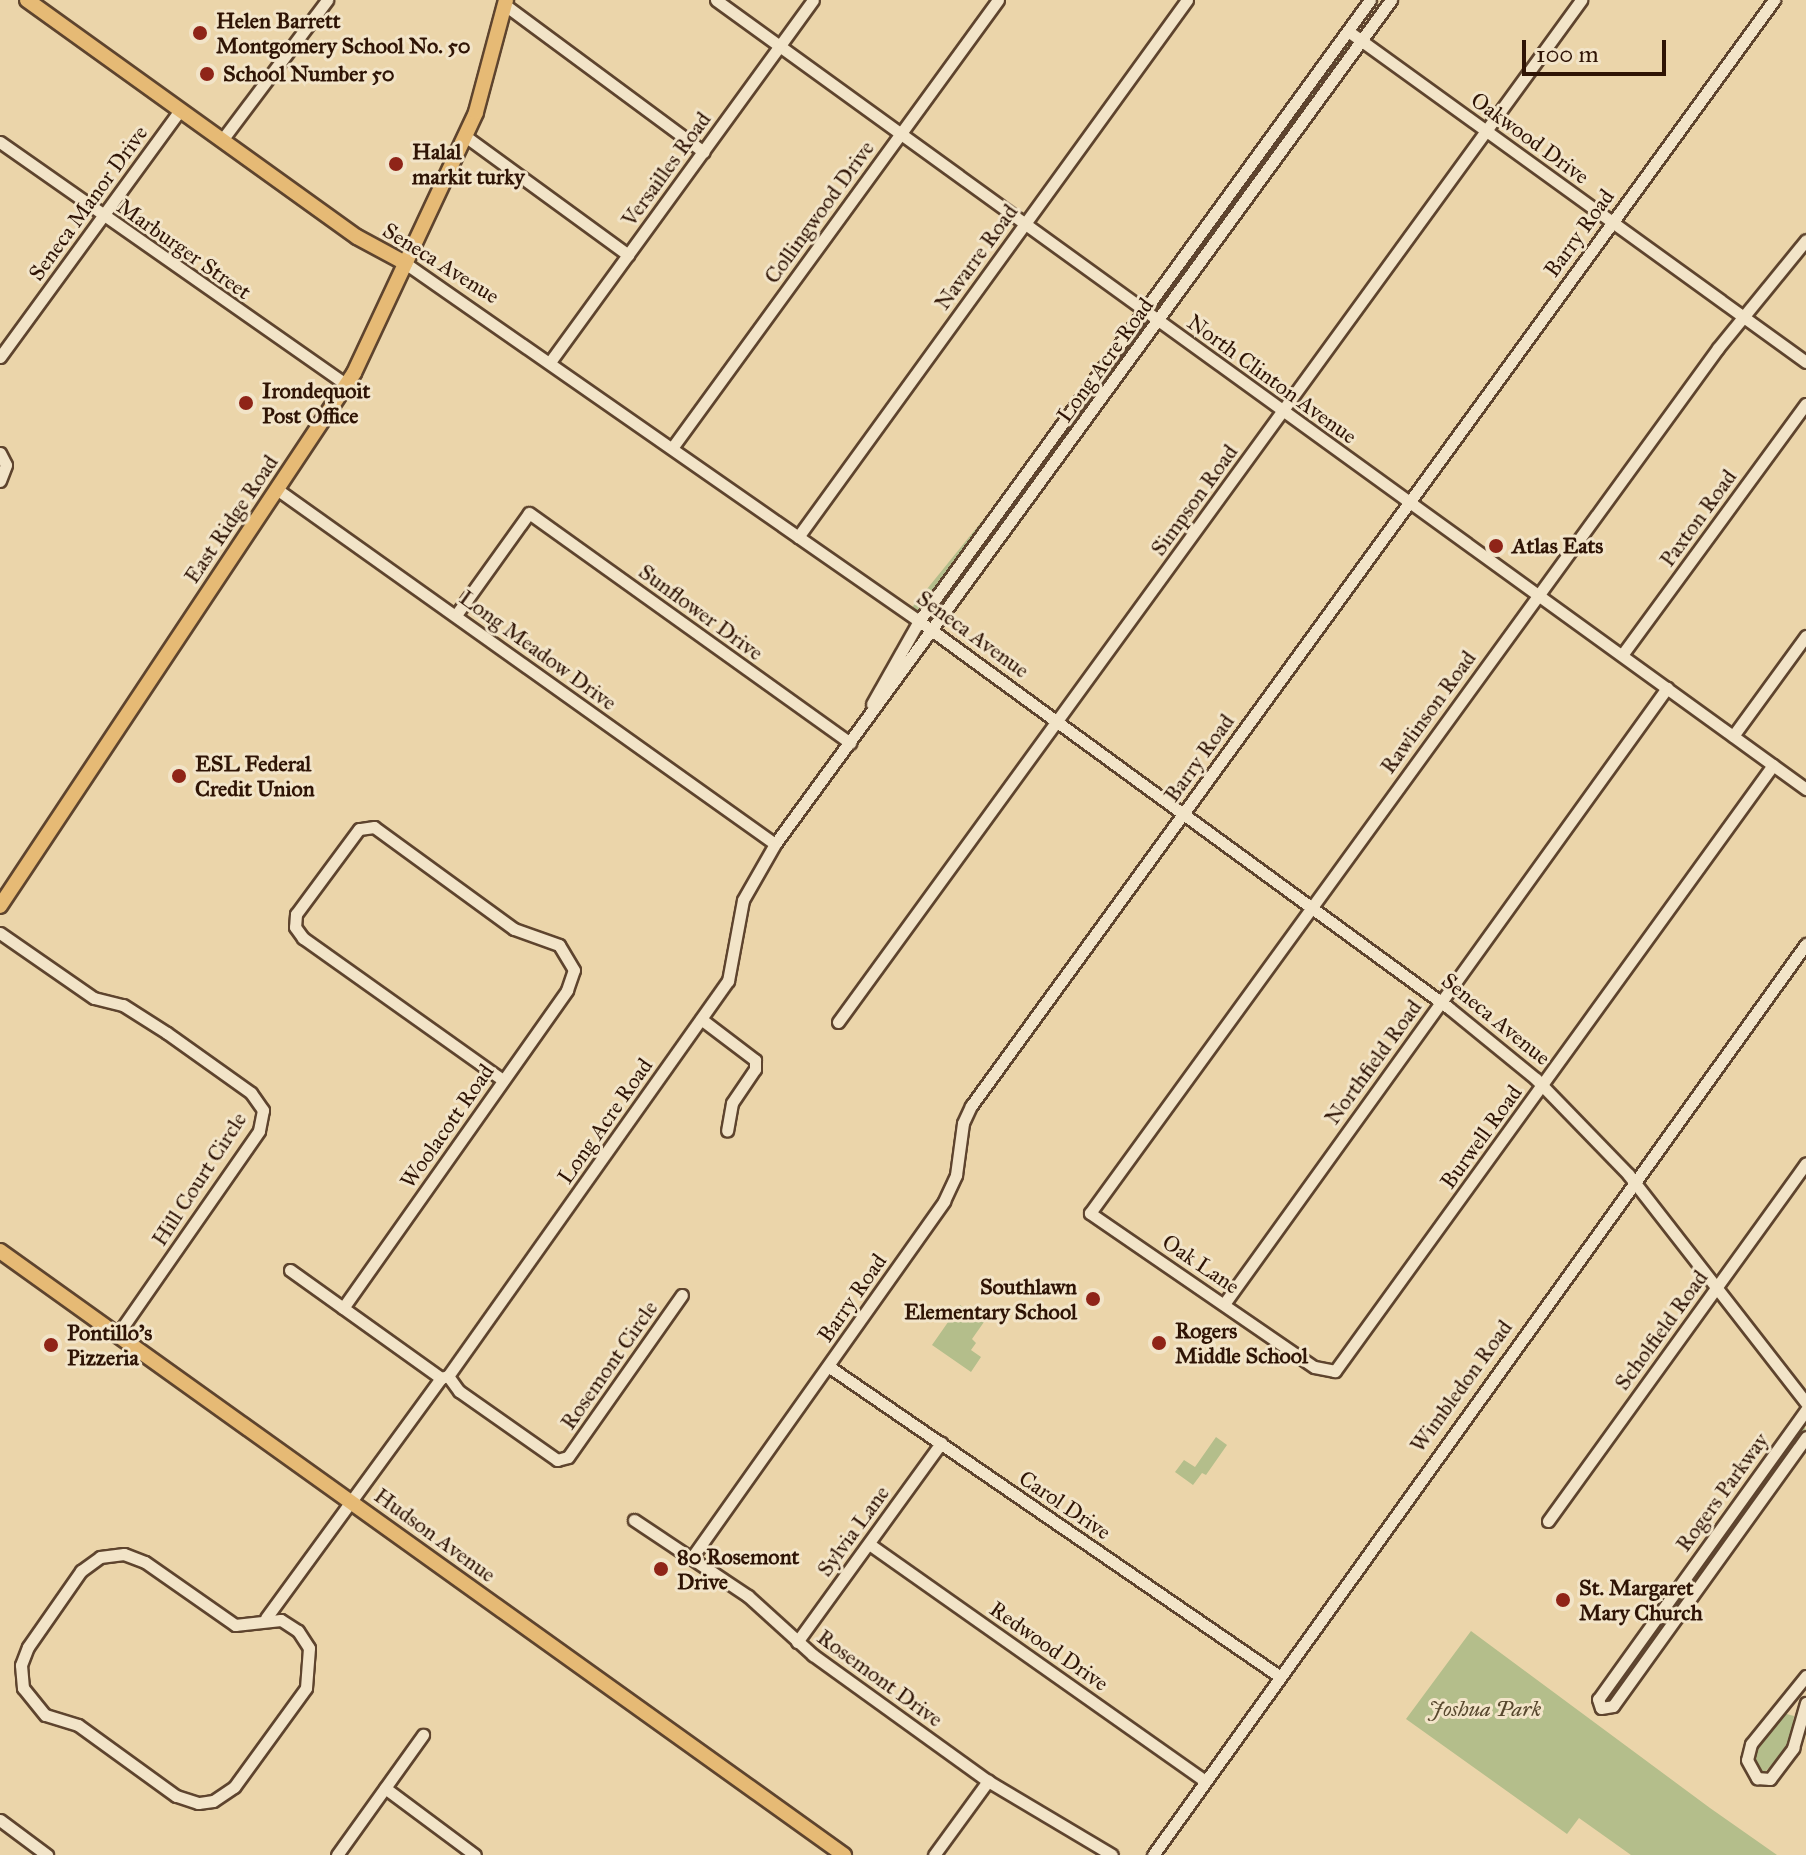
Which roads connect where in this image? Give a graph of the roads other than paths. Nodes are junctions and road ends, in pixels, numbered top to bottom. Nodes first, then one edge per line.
1 (327, 0) edge
2 (716, 0) edge
3 (813, 0) edge
4 (998, 0) edge
5 (1187, 0) edge
6 (1370, 0) edge
7 (1391, 0) edge
8 (1581, 0) edge
9 (1774, 0) edge
10 (30, 1) edge
11 (505, 3) edge
12 (1348, 31) junction
13 (1362, 40) junction
14 (780, 46) junction
15 (180, 110) junction
16 (1487, 130) junction
17 (901, 134) junction
18 (465, 136) junction
19 (222, 140) junction
20 (0, 142) edge
21 (704, 152) junction
22 (103, 215) junction
23 (1611, 222) junction
24 (1024, 224) junction
25 (1806, 240) edge
26 (628, 255) junction
27 (405, 263) junction
28 (1144, 311) junction
29 (1744, 318) junction
30 (1158, 321) junction
31 (0, 357) edge
32 (550, 362) junction
33 (1806, 362) edge
34 (347, 385) junction
35 (1806, 404) edge
36 (1283, 413) junction
37 (672, 448) junction
38 (0, 453) edge
39 (0, 481) edge
40 (278, 490) junction
41 (1408, 502) junction
42 (798, 537) junction
43 (1538, 595) junction
44 (456, 615) junction
45 (925, 626) junction
46 (1806, 636) edge
47 (1622, 655) junction
48 (1667, 688) junction
49 (1057, 722) junction
50 (1733, 736) junction
51 (850, 743) junction
52 (1773, 765) junction
53 (1806, 789) edge
54 (1184, 813) junction
55 (775, 844) junction
56 (0, 906) edge
57 (1312, 907) junction
58 (0, 933) edge
59 (1806, 944) edge
60 (1441, 1001) junction
61 (701, 1019) junction
62 (838, 1022) dead end
63 (503, 1080) junction
64 (1543, 1086) junction
65 (727, 1131) dead end
66 (1806, 1163) edge
67 (1635, 1182) junction
68 (1090, 1213) joint
69 (0, 1251) edge
70 (290, 1270) dead end
71 (1715, 1290) junction
72 (682, 1295) dead end
73 (1224, 1304) junction
74 (343, 1308) junction
75 (117, 1335) junction
76 (828, 1366) junction
77 (1330, 1373) joint
78 (444, 1377) junction
79 (1806, 1403) edge
80 (1806, 1410) edge
81 (1806, 1437) edge
82 (941, 1443) junction
83 (350, 1501) junction
84 (634, 1520) dead end
85 (1548, 1521) dead end
86 (869, 1544) junction
87 (693, 1556) junction
88 (266, 1618) junction
89 (797, 1642) junction
90 (1279, 1676) junction
91 (1806, 1676) edge
92 (1791, 1697) junction
93 (1805, 1705) edge
94 (423, 1735) dead end
95 (988, 1781) junction
96 (1205, 1781) junction
97 (385, 1788) junction
98 (0, 1820) edge
99 (47, 1855) edge
100 (337, 1855) edge
101 (475, 1855) edge
102 (844, 1855) edge
103 (934, 1855) edge
104 (1112, 1855) edge
105 (1153, 1855) edge

1 - 19 street
2 - 14 street, North Clinton Avenue
3 - 14 street, Versailles Road
4 - 17 street, Collingwood Drive
5 - 24 street, Navarre Road
6 - 12 street, Long Acre Road
7 - 13 street, Long Acre Road
8 - 16 street, Simpson Road
9 - 23 street, Barry Road
10 - 15 main road, Seneca Avenue
11 - 18 main road, East Ridge Road
11 - 21 street
12 - 13 street, Oakwood Drive
12 - 28 street, Long Acre Road
13 - 16 street, Oakwood Drive
13 - 30 street, Long Acre Road
14 - 17 street, North Clinton Avenue
14 - 21 street, Versailles Road
15 - 19 main road, Seneca Avenue
15 - 22 street, Seneca Manor Drive
16 - 23 street, Oakwood Drive
16 - 36 street, Simpson Road
17 - 24 street, North Clinton Avenue
17 - 37 street, Collingwood Drive
18 - 26 street
18 - 27 main road, East Ridge Road
19 - 27 main road, Seneca Avenue
20 - 22 street, Marburger Street
21 - 26 street, Versailles Road
22 - 31 street, Seneca Manor Drive
22 - 34 street, Marburger Street
23 - 29 street, Oakwood Drive
23 - 41 street, Barry Road
24 - 28 street, North Clinton Avenue
24 - 42 street, Navarre Road
25 - 29 street, Rawlinson Road
26 - 32 street, Versailles Road
27 - 32 street, Seneca Avenue
27 - 34 main road, East Ridge Road
28 - 30 street, North Clinton Avenue
28 - 45 street, Long Acre Road
29 - 33 street, Oakwood Drive
29 - 43 street, Rawlinson Road
30 - 36 street, North Clinton Avenue
30 - 45 street, Long Acre Road
32 - 37 street, Seneca Avenue
34 - 40 main road, East Ridge Road
35 - 47 street, Paxton Road
36 - 41 street, North Clinton Avenue
36 - 49 street, Simpson Road
37 - 42 street, Seneca Avenue
38 - 39 street
40 - 44 street, Long Meadow Drive
40 - 56 main road, East Ridge Road
41 - 43 street, North Clinton Avenue
41 - 54 street, Barry Road
42 - 45 street, Seneca Avenue
43 - 47 street, North Clinton Avenue
43 - 57 street, Rawlinson Road
44 - 51 street, Sunflower Drive
44 - 55 street, Long Meadow Drive
45 - 49 street, Seneca Avenue
45 - 51 street, Long Acre Road
46 - 50 street
47 - 48 street, North Clinton Avenue
48 - 50 street, North Clinton Avenue
48 - 60 street, Northfield Road
49 - 54 street, Seneca Avenue
49 - 62 street, Simpson Road
50 - 52 street, North Clinton Avenue
51 - 55 street, Long Acre Road
52 - 53 street, North Clinton Avenue
52 - 64 street, Burwell Road
54 - 57 street, Seneca Avenue
54 - 76 street, Barry Road
55 - 61 street, Long Acre Road
57 - 60 street, Seneca Avenue
57 - 68 street, Rawlinson Road
58 - 75 street, Hill Court Circle
59 - 67 street, Wimbledon Road
60 - 64 street, Seneca Avenue
60 - 73 street, Northfield Road
61 - 65 street
61 - 78 street, Long Acre Road
63 - 63 street, Woolacott Road
63 - 74 street, Woolacott Road
64 - 67 street, Seneca Avenue
64 - 77 street, Burwell Road
66 - 71 street, Scholfield Road
67 - 71 street, Seneca Avenue
67 - 90 street, Wimbledon Road
68 - 73 street, Oak Lane
69 - 75 main road, Hudson Avenue
70 - 74 street
71 - 79 street, Seneca Avenue
71 - 85 street, Scholfield Road
72 - 78 street, Rosemont Circle
73 - 77 street, Oak Lane
74 - 78 street
75 - 83 main road, Hudson Avenue
76 - 82 street, Carol Drive
76 - 87 street, Barry Road
78 - 83 street, Long Acre Road
80 - 81 street, Rogers Parkway
82 - 86 street, Sylvia Lane
82 - 90 street, Carol Drive
83 - 88 street, Long Acre Road
83 - 102 main road, Hudson Avenue
84 - 87 street, Rosemont Drive
86 - 89 street, Sylvia Lane
86 - 96 street, Redwood Drive
87 - 89 street, Rosemont Drive
88 - 88 street
89 - 95 street, Rosemont Drive
90 - 96 street, Wimbledon Road
91 - 92 street
92 - 93 street
92 - 93 street
94 - 97 street
95 - 103 street
95 - 104 street, Rosemont Drive
96 - 105 street, Wimbledon Road
97 - 100 street
97 - 101 street
98 - 99 street

